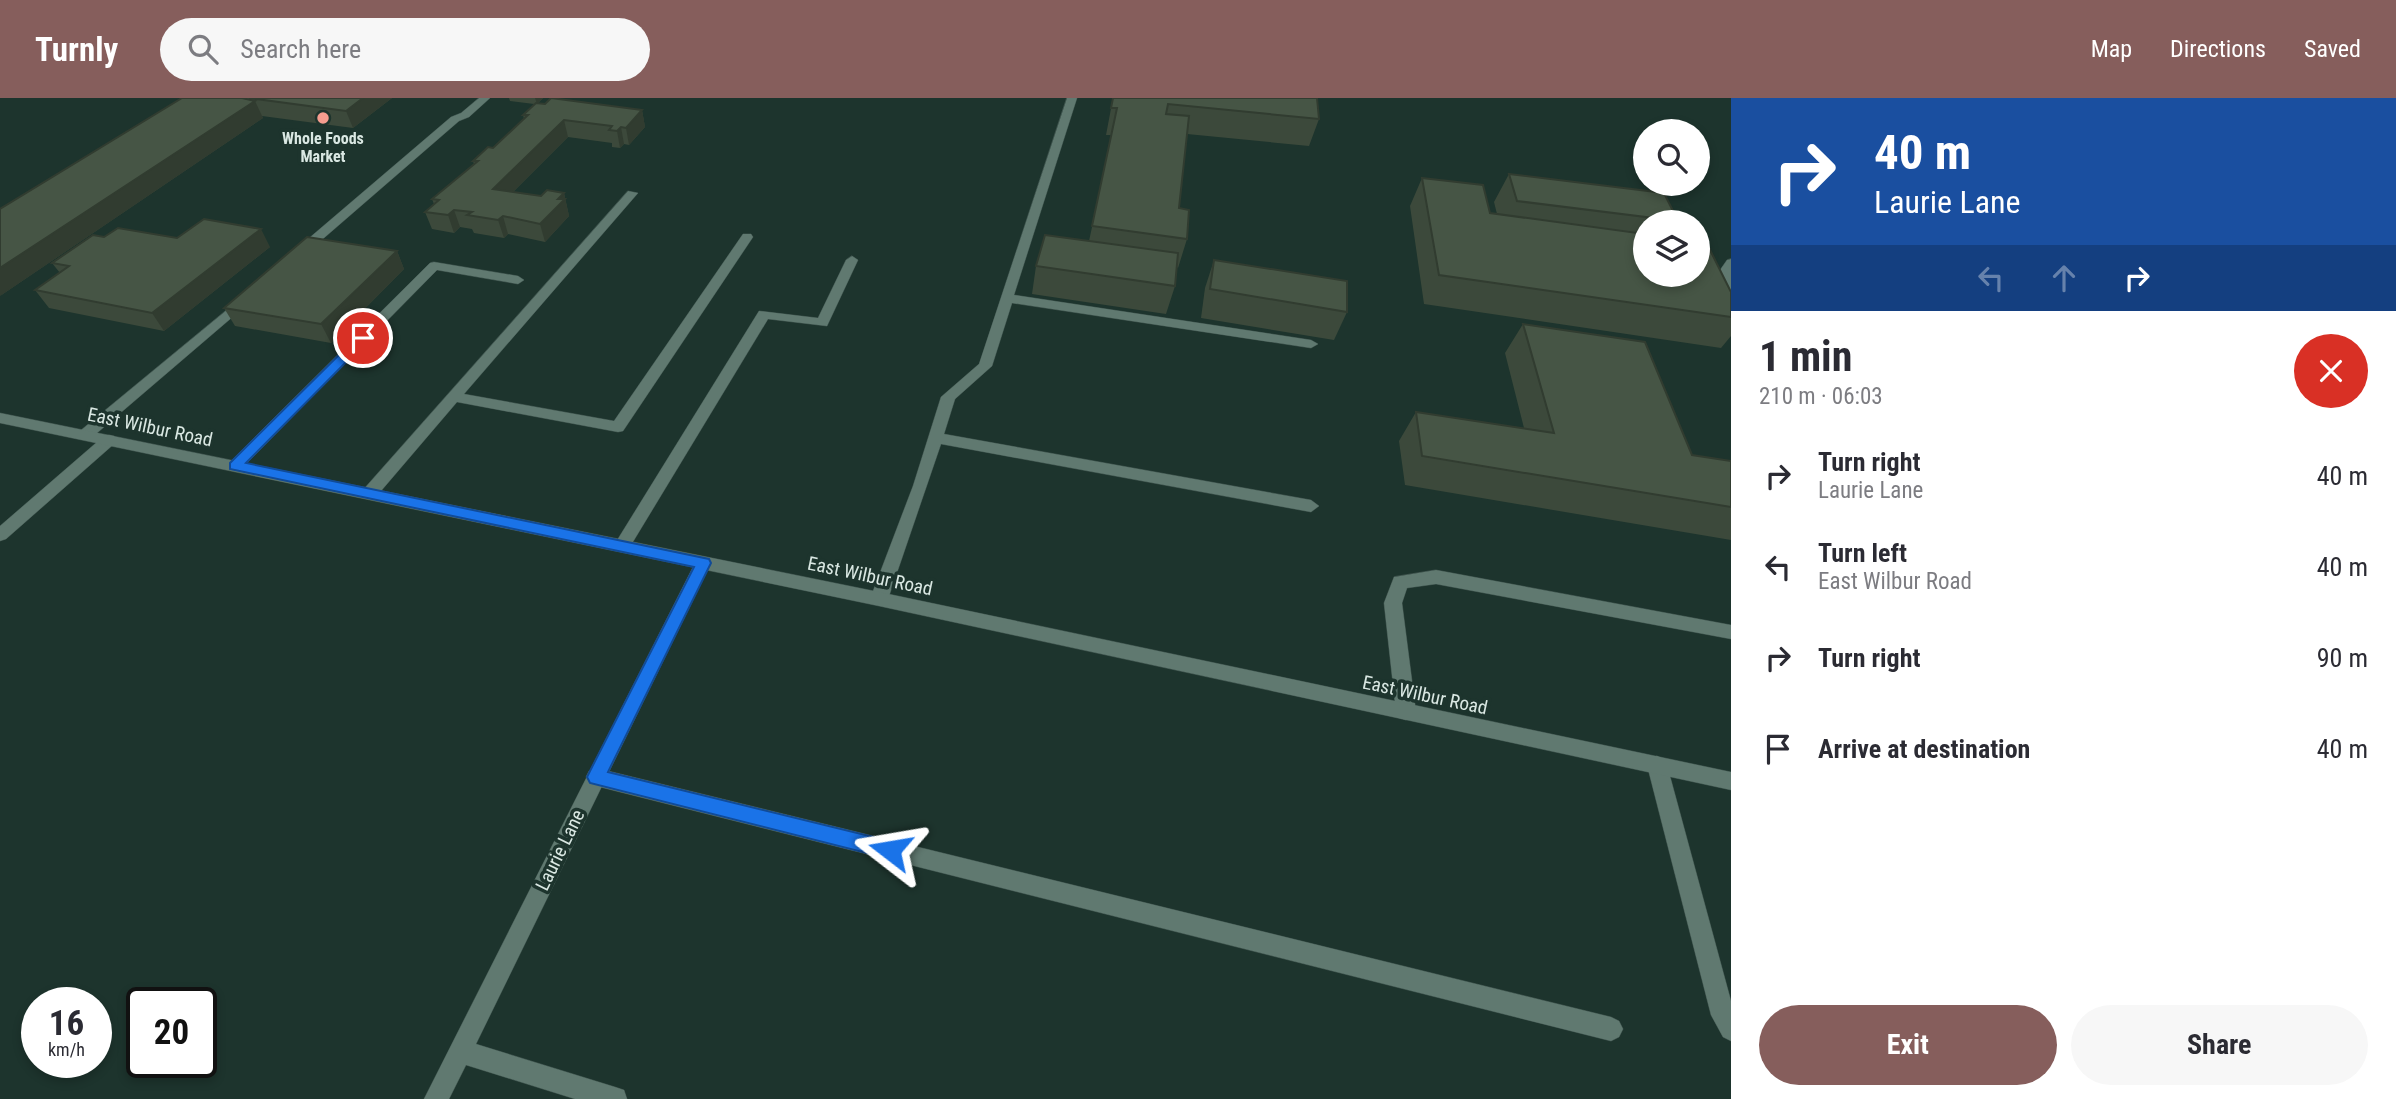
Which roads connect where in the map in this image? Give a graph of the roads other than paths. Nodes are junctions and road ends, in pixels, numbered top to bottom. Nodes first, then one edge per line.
1 (485, 98) edge
2 (1072, 98) edge
3 (632, 193) dead end
4 (747, 237) dead end
5 (852, 260) dead end
6 (288, 262) edge
7 (1731, 263) edge
8 (518, 280) dead end
9 (257, 289) edge
10 (1731, 293) edge
11 (1007, 298) junction
12 (1311, 344) edge
13 (454, 397) junction
14 (0, 418) edge
15 (85, 435) junction
16 (936, 438) junction
17 (109, 440) junction
18 (235, 466) junction
19 (369, 494) junction
20 (1311, 506) dead end
21 (0, 536) edge
22 (622, 546) junction
23 (704, 563) junction
24 (879, 599) junction
25 (1731, 632) edge
26 (1406, 712) junction
27 (1657, 765) junction
28 (596, 777) junction
29 (1731, 781) edge
30 (1611, 1029) dead end
31 (1731, 1029) edge
32 (460, 1051) junction
33 (436, 1099) edge
34 (615, 1099) edge

1 - 6 street
2 - 11 street
3 - 13 street
4 - 13 street
5 - 22 street
7 - 10 street
8 - 18 street
9 - 15 street
11 - 12 street
11 - 16 street
13 - 19 street
14 - 15 street, East Wilbur Road
15 - 17 street, East Wilbur Road
16 - 20 street
16 - 24 street
17 - 18 street, East Wilbur Road
17 - 21 street
18 - 19 street, East Wilbur Road
19 - 22 street, East Wilbur Road
22 - 23 street, East Wilbur Road
23 - 24 street, East Wilbur Road
23 - 28 street, Laurie Lane
24 - 26 street, East Wilbur Road
25 - 26 street
26 - 27 street, East Wilbur Road
27 - 29 street, East Wilbur Road
27 - 31 street
28 - 30 street
28 - 32 street, Laurie Lane
32 - 33 street, Laurie Lane
32 - 34 street

